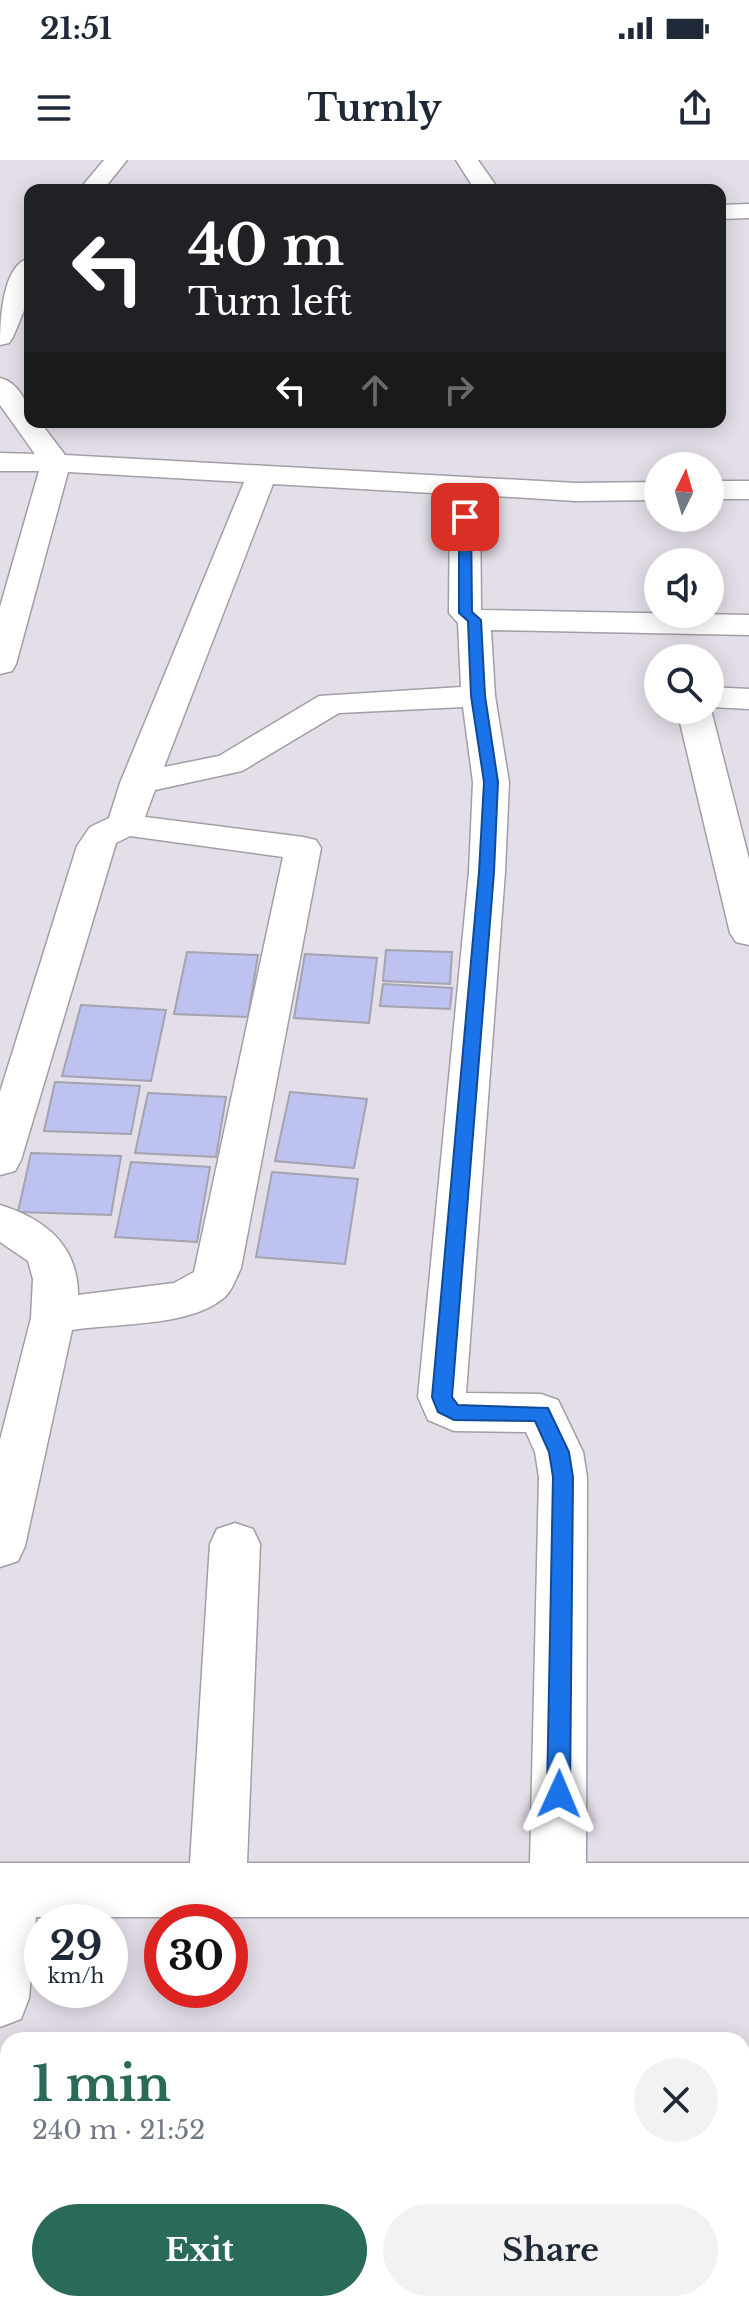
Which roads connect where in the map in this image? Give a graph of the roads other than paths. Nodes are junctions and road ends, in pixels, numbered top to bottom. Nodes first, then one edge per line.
1 (116, 160) edge
2 (467, 160) edge
3 (96, 184) edge
4 (483, 184) edge
5 (749, 211) edge
6 (726, 212) edge
7 (24, 279) edge
8 (0, 337) edge
9 (0, 386) edge
10 (24, 419) edge
11 (31, 428) edge
12 (0, 462) edge
13 (56, 463) junction
14 (262, 474) junction
15 (465, 485) junction
16 (724, 490) edge
17 (749, 490) edge
18 (644, 491) edge
19 (474, 620) junction
20 (749, 625) edge
21 (0, 664) edge
22 (478, 696) junction
23 (724, 698) edge
24 (749, 699) edge
25 (697, 724) edge
26 (138, 783) junction
27 (128, 823) junction
28 (749, 933) edge
29 (16, 1060) edge
30 (0, 1160) edge
31 (0, 1221) edge
32 (54, 1318) junction
33 (235, 1544) dead end
34 (0, 1546) edge
35 (5, 1890) edge
36 (217, 1890) junction
37 (558, 1890) junction
38 (749, 1890) edge
39 (0, 1998) edge

1 - 3 street
2 - 4 street
5 - 6 street
7 - 8 street
9 - 10 street
11 - 13 street
12 - 13 street
13 - 14 street
13 - 21 street
14 - 15 street
14 - 26 street
15 - 18 street
15 - 19 street
16 - 17 street
19 - 20 street
19 - 22 street
22 - 26 street
22 - 37 street
23 - 24 street
25 - 28 street
26 - 27 street
27 - 29 street
27 - 32 street
29 - 30 street
31 - 32 street
32 - 34 street
33 - 36 street
35 - 36 street
35 - 39 street
36 - 37 street
37 - 38 street

